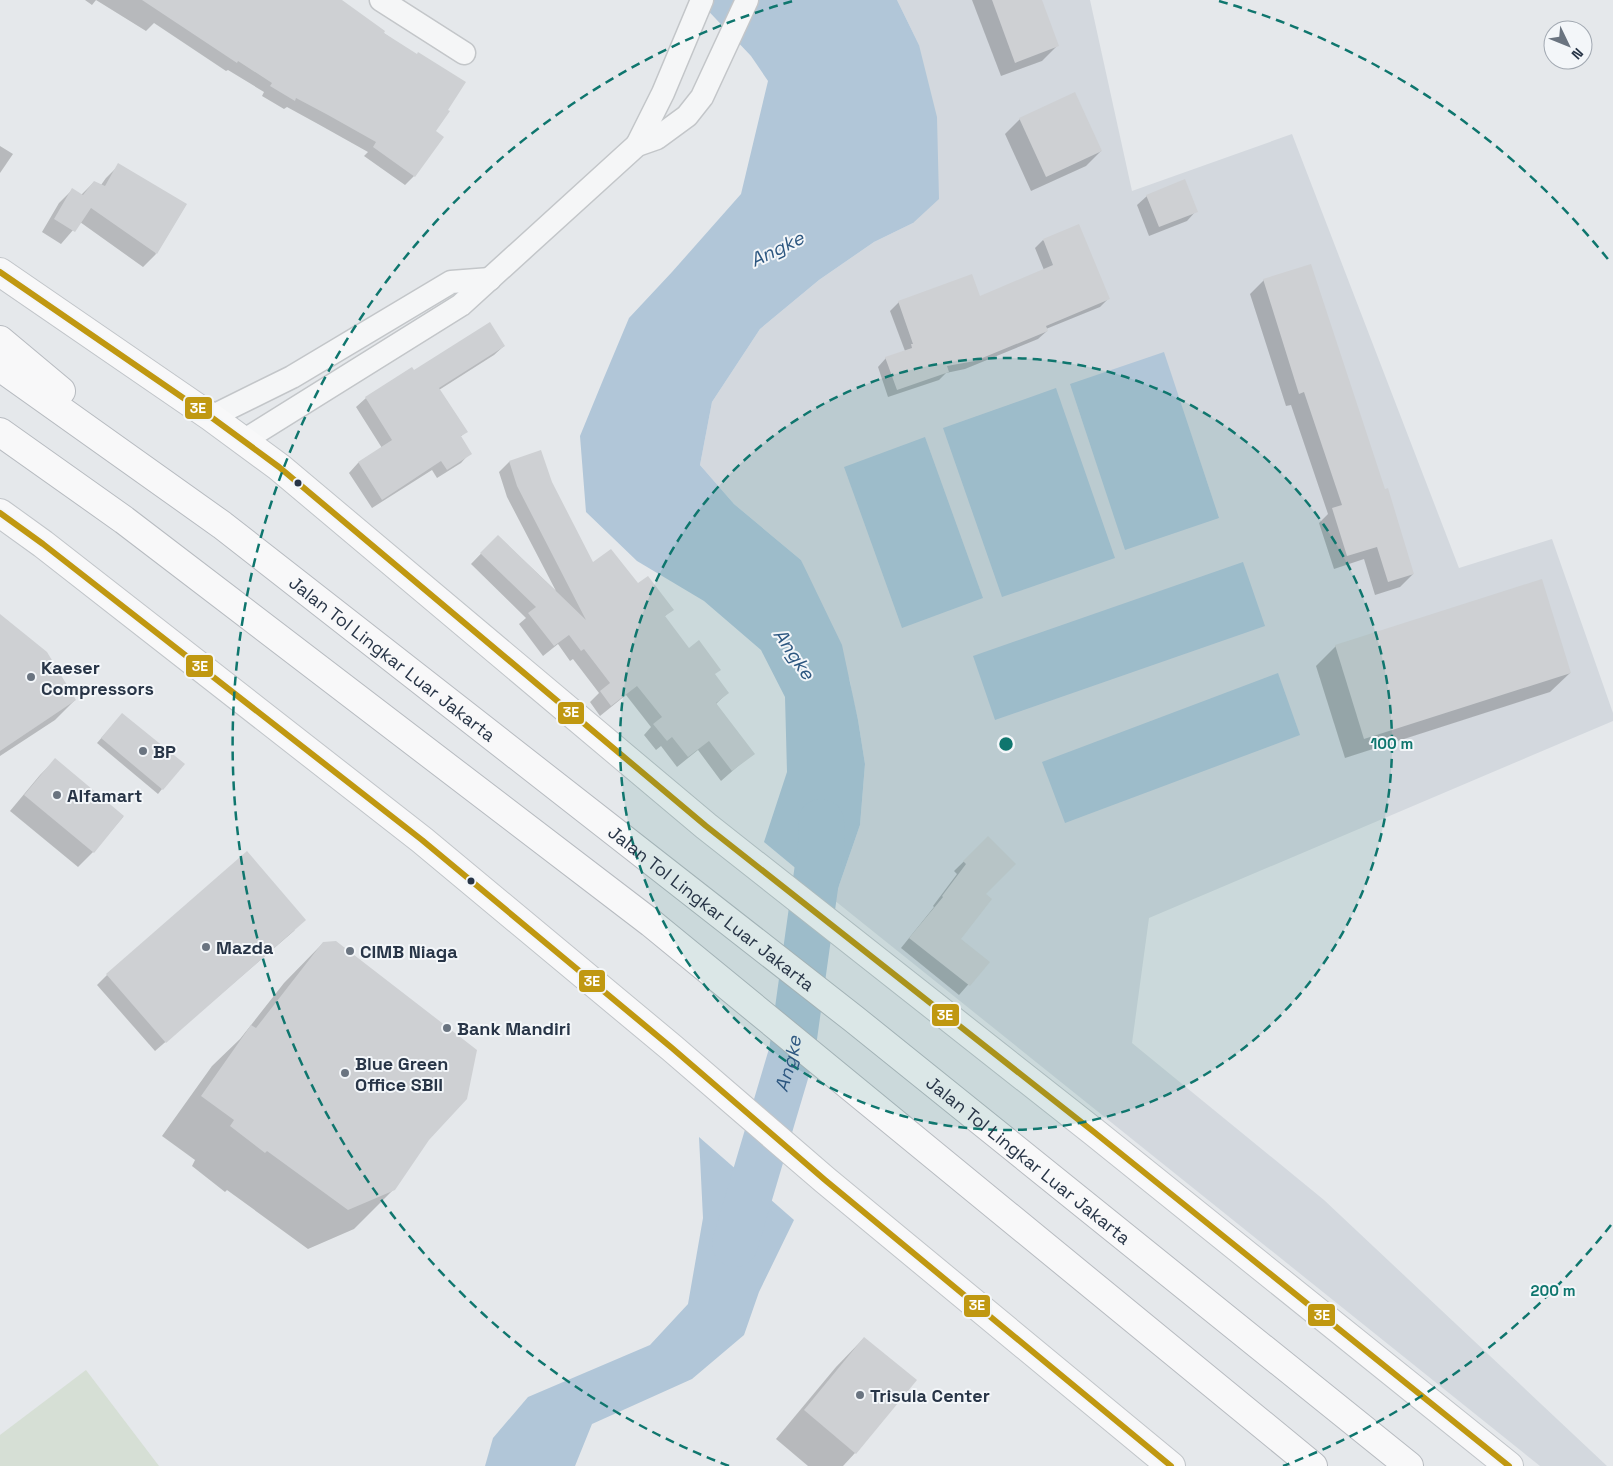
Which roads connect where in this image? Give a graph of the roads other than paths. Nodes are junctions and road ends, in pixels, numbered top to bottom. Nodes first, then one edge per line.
1 (380, 0) edge
2 (702, 0) edge
3 (747, 0) edge
4 (464, 53) dead end
5 (637, 145) junction
6 (0, 272) edge
7 (490, 280) junction
8 (451, 282) junction
9 (461, 305) junction
10 (0, 340) edge
11 (0, 367) edge
12 (211, 417) junction
13 (0, 432) edge
14 (243, 441) junction
15 (0, 514) edge
16 (222, 525) junction
17 (1171, 1466) edge
18 (1313, 1466) edge
19 (1408, 1466) edge
20 (1509, 1466) edge

1 - 4 street
2 - 5 street
3 - 5 street
5 - 7 street
6 - 12 main road
7 - 8 street
7 - 9 street
8 - 9 street
8 - 12 street
9 - 14 street
10 - 16 main road
11 - 16 main road, Jalan Tol Lingkar Luar Jakarta
12 - 14 main road
13 - 18 main road
14 - 20 main road
15 - 17 main road
16 - 19 main road, Jalan Tol Lingkar Luar Jakarta

